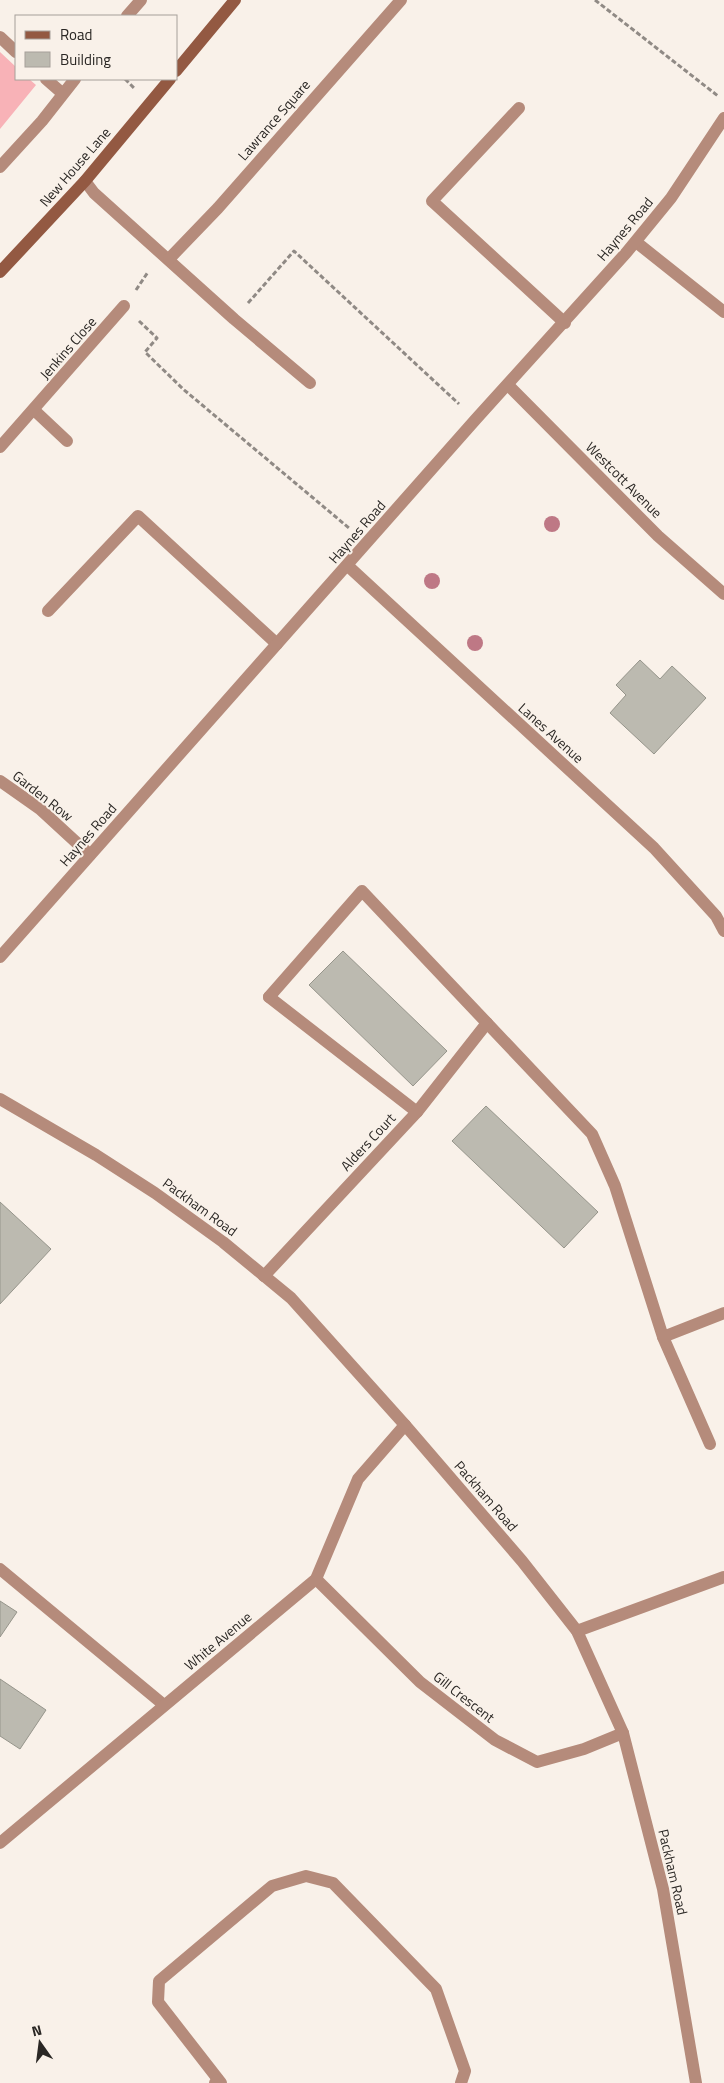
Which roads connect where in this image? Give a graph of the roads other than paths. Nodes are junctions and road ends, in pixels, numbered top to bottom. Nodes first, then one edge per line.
1 (141, 0) edge
2 (235, 0) edge
3 (401, 0) edge
4 (128, 15) edge
5 (0, 37) edge
6 (15, 51) edge
7 (178, 69) edge
8 (47, 80) edge
9 (73, 80) edge
10 (169, 80) edge
11 (62, 93) junction
12 (519, 108) dead end
13 (724, 118) edge
14 (0, 167) edge
15 (85, 181) junction
16 (636, 242) junction
17 (164, 256) junction
18 (0, 272) edge
19 (124, 306) road end
20 (724, 312) edge
21 (565, 323) junction
22 (310, 383) dead end
23 (508, 385) junction
24 (34, 410) junction
25 (67, 441) dead end
26 (0, 447) edge
27 (348, 566) junction
28 (724, 594) edge
29 (48, 611) dead end
30 (278, 644) junction
31 (0, 781) edge
32 (90, 855) junction
33 (724, 931) edge
34 (0, 957) edge
35 (487, 1023) junction
36 (0, 1099) edge
37 (417, 1112) junction
38 (264, 1276) junction
39 (724, 1313) edge
40 (662, 1337) junction
41 (405, 1424) junction
42 (710, 1444) dead end
43 (0, 1569) edge
44 (724, 1577) edge
45 (316, 1579) junction
46 (577, 1631) junction
47 (164, 1705) junction
48 (623, 1733) junction
49 (0, 1843) edge
50 (218, 2082) edge
51 (461, 2083) edge
52 (696, 2083) edge

1 - 4 street
2 - 7 street
3 - 17 street, Lawrance Square
5 - 6 street
8 - 11 street
9 - 11 street
10 - 15 street, New House Lane
11 - 14 street
12 - 21 street
13 - 16 street, Haynes Road
15 - 17 street
15 - 18 street, New House Lane
16 - 20 street
16 - 21 street, Haynes Road
17 - 22 street
19 - 24 street, Jenkins Close
21 - 23 street, Haynes Road
23 - 27 street, Haynes Road
23 - 28 street, Westcott Avenue
24 - 25 street
24 - 26 street, Jenkins Close
27 - 30 street, Haynes Road
27 - 33 street, Lanes Avenue
29 - 30 street
30 - 32 street, Haynes Road
31 - 32 street, Garden Row
32 - 34 street, Haynes Road
35 - 37 street, Alders Court
35 - 37 street
35 - 40 street
36 - 38 street, Packham Road
37 - 38 street, Alders Court
38 - 41 street, Packham Road
39 - 40 street
40 - 42 street
41 - 45 street, White Avenue
41 - 46 street, Packham Road
43 - 47 street
44 - 46 street
45 - 47 street, White Avenue
45 - 48 street, Gill Crescent
46 - 48 street, Packham Road
47 - 49 street, White Avenue
48 - 52 street, Packham Road
50 - 51 street

